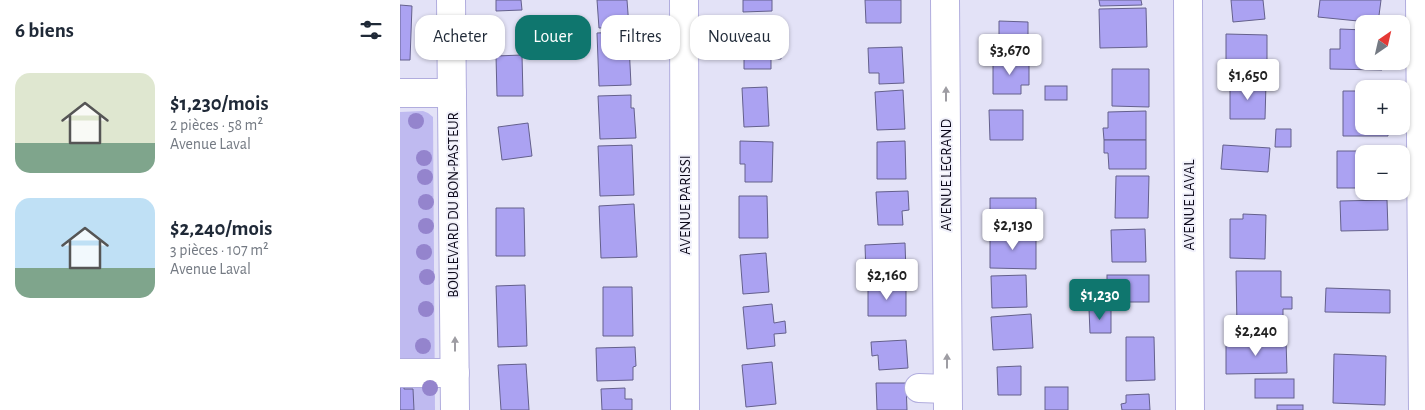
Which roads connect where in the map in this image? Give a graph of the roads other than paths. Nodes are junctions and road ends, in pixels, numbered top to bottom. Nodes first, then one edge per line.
1 (451, 0) edge
2 (684, 0) edge
3 (945, 0) edge
4 (1188, 0) edge
5 (1420, 0) edge
6 (400, 93) edge
7 (452, 93) junction
8 (400, 373) edge
9 (455, 373) junction
10 (919, 388) dead end
11 (948, 399) edge
12 (455, 410) edge
13 (685, 410) edge
14 (1190, 410) edge
15 (1422, 410) edge

1 - 7 street, BOULEVARD DU BON-PASTEUR
2 - 13 street, AVENUE PARISSI
11 -> 3 street, AVENUE LEGRAND
4 - 14 street, AVENUE LAVAL
5 - 15 street
6 - 7 street
9 -> 7 street, BOULEVARD DU BON-PASTEUR
8 - 9 street
9 - 12 street, BOULEVARD DU BON-PASTEUR
10 - 11 street

